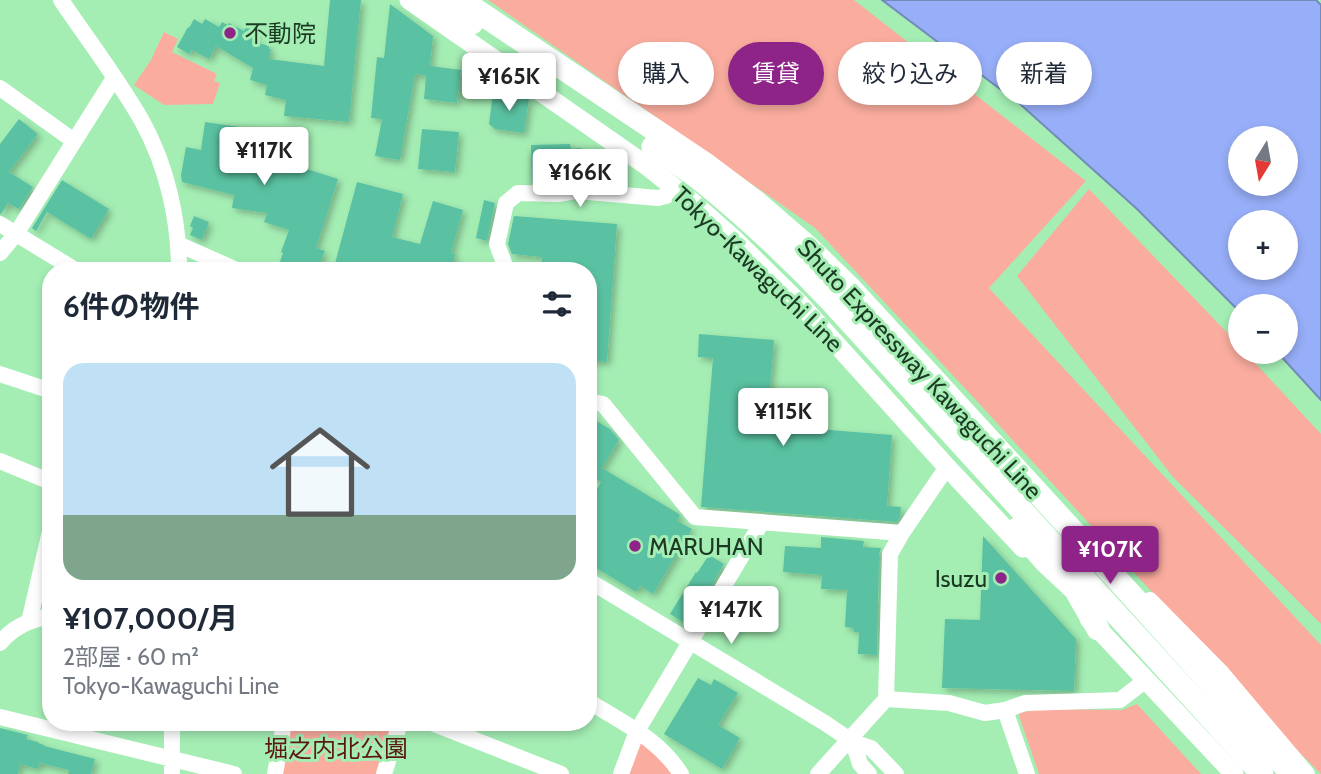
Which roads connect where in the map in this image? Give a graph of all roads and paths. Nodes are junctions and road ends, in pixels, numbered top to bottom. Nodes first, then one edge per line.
1 (61, 0) edge
2 (409, 0) edge
3 (437, 0) edge
4 (451, 0) edge
5 (461, 0) edge
6 (114, 78) junction
7 (0, 88) edge
8 (74, 141) junction
9 (675, 187) junction
10 (742, 215) junction
11 (0, 224) edge
12 (16, 234) junction
13 (178, 244) junction
14 (0, 254) edge
15 (62, 262) edge
16 (179, 262) edge
17 (219, 262) edge
18 (504, 262) edge
19 (0, 374) edge
20 (926, 385) junction
21 (42, 388) edge
22 (597, 404) edge
23 (0, 461) edge
24 (947, 467) junction
25 (42, 478) edge
26 (762, 522) junction
27 (902, 533) junction
28 (42, 566) edge
29 (597, 586) edge
30 (42, 618) edge
31 (29, 622) junction
32 (6, 629) edge
33 (1098, 629) junction
34 (0, 643) edge
35 (691, 643) junction
36 (1146, 680) junction
37 (886, 699) junction
38 (597, 707) edge
39 (1005, 710) junction
40 (0, 717) edge
41 (42, 729) edge
42 (48, 731) edge
43 (173, 731) edge
44 (283, 731) edge
45 (398, 731) edge
46 (452, 731) edge
47 (637, 731) junction
48 (851, 741) junction
49 (172, 767) edge
50 (234, 774) edge
51 (275, 774) edge
52 (384, 774) edge
53 (561, 774) edge
54 (621, 774) edge
55 (681, 774) edge
56 (818, 774) edge
57 (869, 774) edge
58 (896, 774) edge
59 (1027, 774) edge
60 (1234, 774) edge
61 (1262, 774) edge
62 (1279, 774) edge
63 (1289, 774) edge
64 (1307, 774) edge

1 - 6 street
2 - 9 main road, Tokyo-Kawaguchi Line
3 - 10 highway, Shuto Expressway Kawaguchi Line
4 - 20 main road, Tokyo-Kawaguchi Line
5 - 63 highway, Shuto Expressway Kawaguchi Line
6 - 8 street
6 - 13 street
7 - 8 street
8 - 12 street
9 - 18 street
9 - 24 main road, Tokyo-Kawaguchi Line
10 - 33 highway
10 - 61 highway, Shuto Expressway Kawaguchi Line
11 - 12 street
12 - 14 street
12 - 15 street
13 - 16 street
13 - 17 street
19 - 21 street
20 - 62 main road, Tokyo-Kawaguchi Line
20 - 64 street
22 - 26 street
23 - 25 street
24 - 27 street
24 - 33 main road, Tokyo-Kawaguchi Line
26 - 27 street
26 - 35 street
27 - 37 street
28 - 31 street
29 - 35 street
30 - 31 street
31 - 32 street
32 - 34 street
33 - 36 main road, Tokyo-Kawaguchi Line
35 - 47 street
35 - 48 street
36 - 39 street
36 - 60 main road, Tokyo-Kawaguchi Line
37 - 39 street
37 - 48 street
38 - 47 street
39 - 59 street
40 - 41 street
42 - 49 street
43 - 49 street
44 - 51 street
45 - 52 street
46 - 53 street
47 - 54 street
47 - 55 street
48 - 56 street
48 - 57 street
48 - 58 street
49 - 50 street

